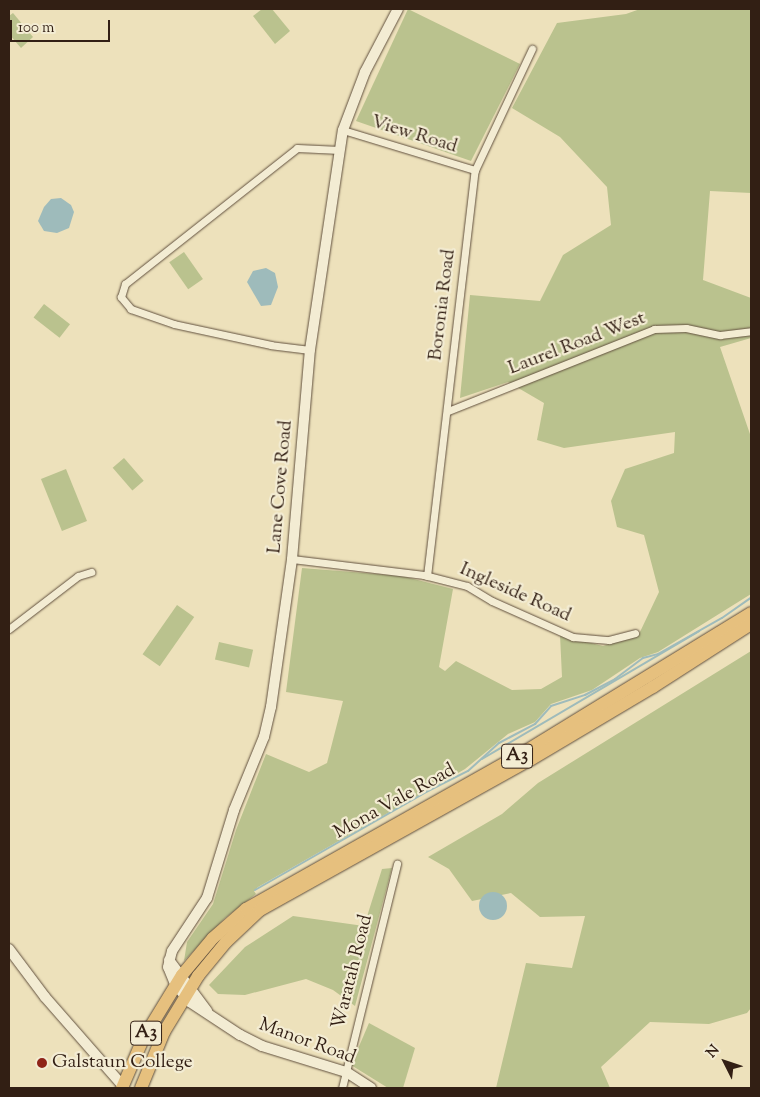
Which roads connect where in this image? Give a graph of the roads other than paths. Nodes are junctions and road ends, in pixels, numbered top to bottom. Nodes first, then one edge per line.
1 (398, 9) edge
2 (532, 49) dead end
3 (343, 130) junction
4 (340, 150) junction
5 (475, 170) junction
6 (751, 331) edge
7 (310, 350) junction
8 (448, 411) junction
9 (292, 559) junction
10 (91, 572) dead end
11 (427, 576) junction
12 (751, 613) edge
13 (751, 624) edge
14 (9, 629) edge
15 (635, 633) dead end
16 (397, 864) dead end
17 (9, 949) edge
18 (178, 979) junction
19 (188, 993) junction
20 (148, 1068) junction
21 (346, 1072) junction
22 (123, 1088) edge
23 (140, 1088) edge
24 (342, 1088) edge
25 (371, 1088) edge

1 - 3 street, Lane Cove Road
2 - 5 street, Boronia Road
3 - 4 street, Lane Cove Road
3 - 5 street, View Road
4 - 7 street, Lane Cove Road
4 - 7 street
5 - 8 street, Boronia Road
6 - 8 street, Laurel Road West
7 - 9 street, Lane Cove Road
8 - 11 street, Boronia Road
9 - 11 street, Ingleside Road
9 - 18 street, Lane Cove Road
10 - 14 street
11 - 15 street, Ingleside Road
12 - 18 highway, Mona Vale Road / A3
13 - 19 highway, Mona Vale Road / A3
16 - 21 street, Waratah Road
17 - 22 street
18 - 19 street, Lane Cove Road
18 - 22 highway, Mona Vale Road / A3
19 - 20 highway, Mona Vale Road / A3
19 - 21 street, Manor Road
20 - 22 highway
20 - 23 highway, Mona Vale Road / A3
21 - 24 street, Waratah Road
21 - 25 street, Manor Road

